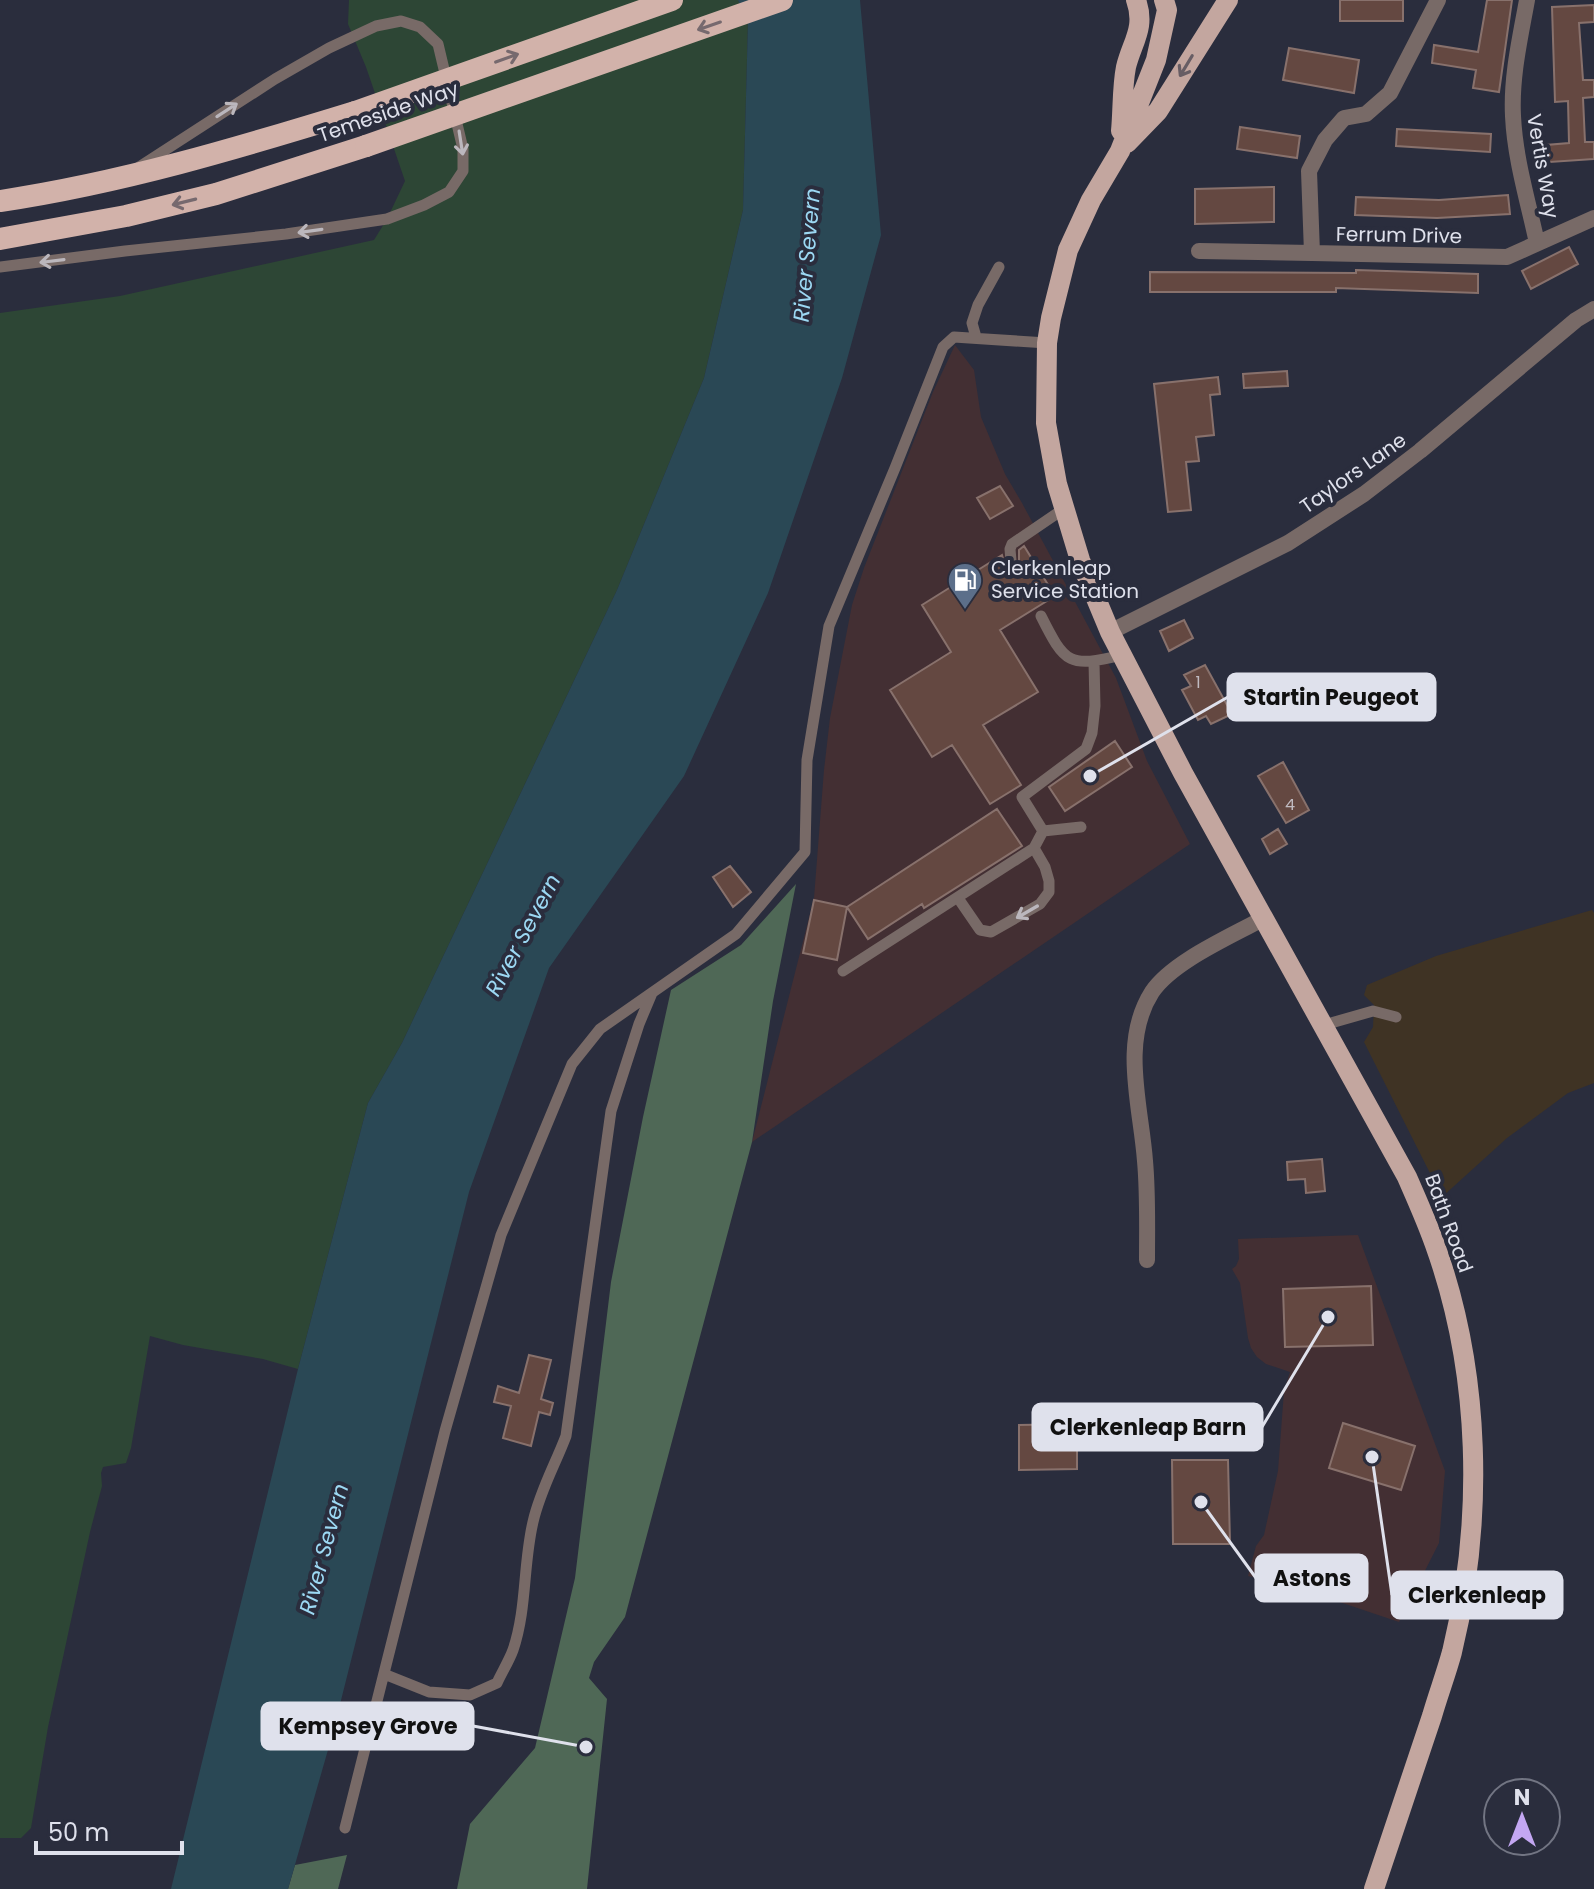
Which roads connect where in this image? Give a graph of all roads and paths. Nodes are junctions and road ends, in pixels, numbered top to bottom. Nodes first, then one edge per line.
1 (672, 0) edge
2 (782, 0) edge
3 (1136, 0) edge
4 (1164, 0) edge
5 (1228, 0) edge
6 (1438, 0) edge
7 (1527, 0) edge
8 (1120, 151) junction
9 (123, 177) junction
10 (0, 201) edge
11 (1593, 222) edge
12 (0, 239) edge
13 (1537, 243) junction
14 (1199, 251) dead end
15 (1312, 253) junction
16 (0, 267) edge
17 (999, 267) dead end
18 (1594, 309) edge
19 (976, 337) junction
20 (1047, 343) junction
21 (1065, 508) junction
22 (1011, 561) dead end
23 (1041, 616) dead end
24 (1110, 632) junction
25 (1122, 655) junction
26 (1094, 662) junction
27 (1081, 827) dead end
28 (1043, 831) junction
29 (1034, 848) junction
30 (958, 898) junction
31 (1264, 918) junction
32 (843, 971) dead end
33 (652, 992) junction
34 (1396, 1017) dead end
35 (1324, 1025) junction
36 (1147, 1260) dead end
37 (384, 1674) junction
38 (345, 1828) dead end
39 (1374, 1889) edge

9 -> 1 highway, Temeside Way, bridge
2 -> 12 highway, Temeside Way, bridge
3 - 8 main road
4 - 8 main road
5 -> 8 main road
6 - 15 street, Ferrum Drive
7 - 13 street, Vertis Way
8 - 20 main road, Bath Road
9 - 10 highway, Temeside Way
9 -> 16 lane
11 - 13 street, Ferrum Drive
13 - 15 street, Ferrum Drive
14 - 15 street
17 - 19 lane
18 - 24 street, Taylors Lane
19 - 20 lane
19 - 33 lane
20 - 21 main road, Bath Road
21 - 22 lane
21 - 24 main road, Bath Road
23 - 26 lane
24 - 25 main road, Bath Road
25 - 26 lane
25 - 31 main road, Bath Road
26 - 28 lane
27 - 28 lane
28 - 29 lane
29 - 30 lane
29 -> 30 lane
30 - 32 lane
31 - 35 main road, Bath Road
31 - 36 street
33 - 37 lane
33 - 37 lane
34 - 35 lane
35 - 39 main road, Bath Road
37 - 38 lane

